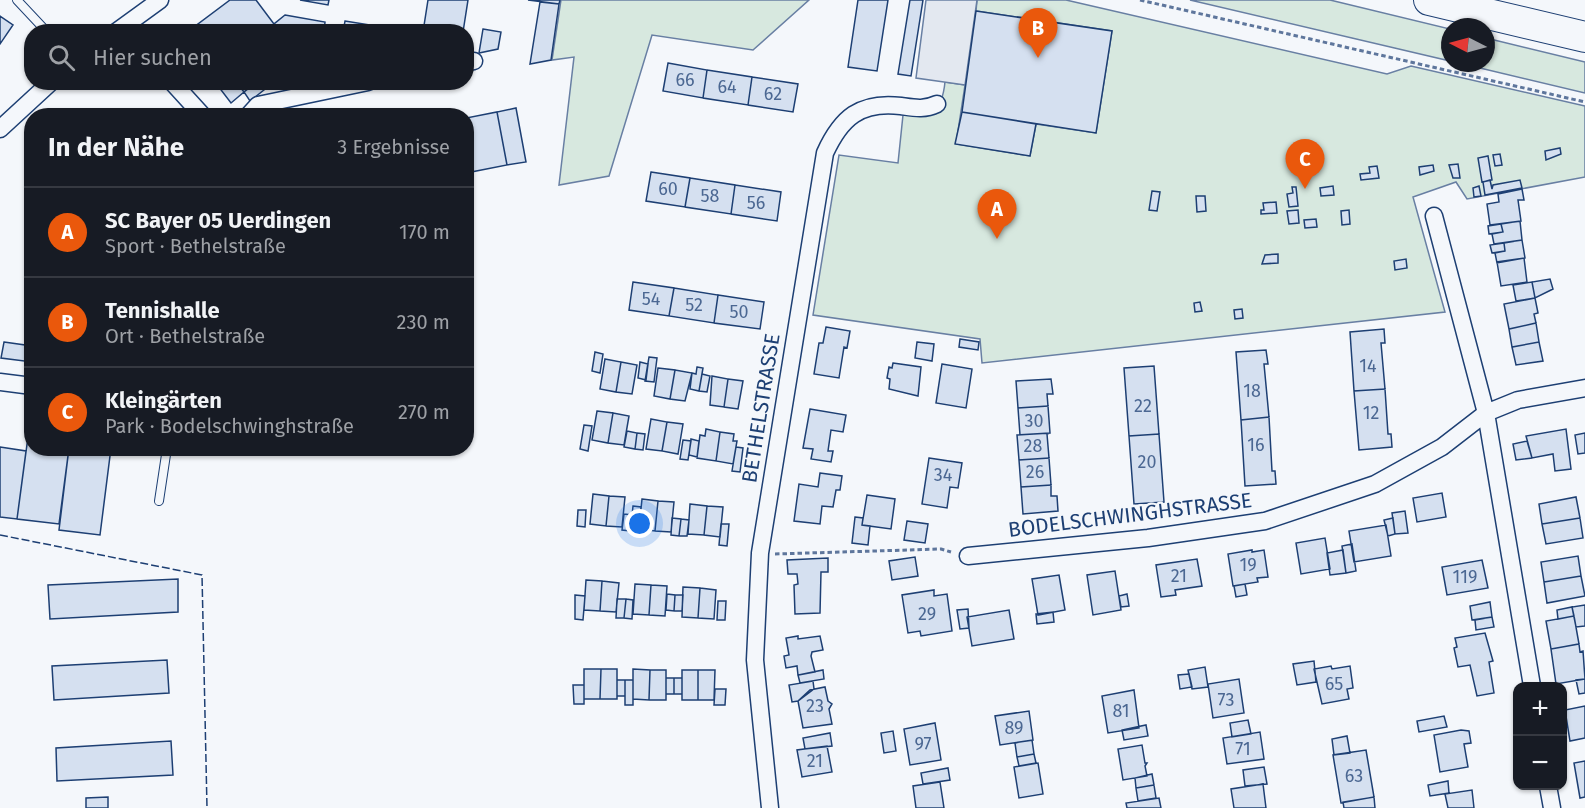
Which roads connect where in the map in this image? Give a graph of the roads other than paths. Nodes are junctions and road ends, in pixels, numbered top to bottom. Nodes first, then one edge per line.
1 (17, 0) edge
2 (160, 0) edge
3 (1429, 0) edge
4 (40, 24) edge
5 (130, 24) edge
6 (1585, 37) edge
7 (42, 90) edge
8 (179, 90) edge
9 (330, 90) edge
10 (937, 104) dead end
11 (195, 108) edge
12 (255, 108) edge
13 (0, 129) edge
14 (1434, 216) dead end
15 (0, 381) edge
16 (24, 385) edge
17 (1585, 388) edge
18 (1486, 413) junction
19 (166, 456) edge
20 (159, 501) dead end
21 (968, 556) road end
22 (1531, 682) edge
23 (1549, 790) edge
24 (770, 808) edge
25 (1552, 808) edge

1 - 4 lane
2 - 5 street
3 - 6 highway
7 - 13 street
8 - 11 street
9 - 12 street
10 - 24 street, BETHELSTRASSE
14 - 18 street
15 - 16 street
17 - 18 street, BODELSCHWINGHSTRASSE
18 - 21 street, BODELSCHWINGHSTRASSE
18 - 22 street
19 - 20 lane
23 - 25 street

